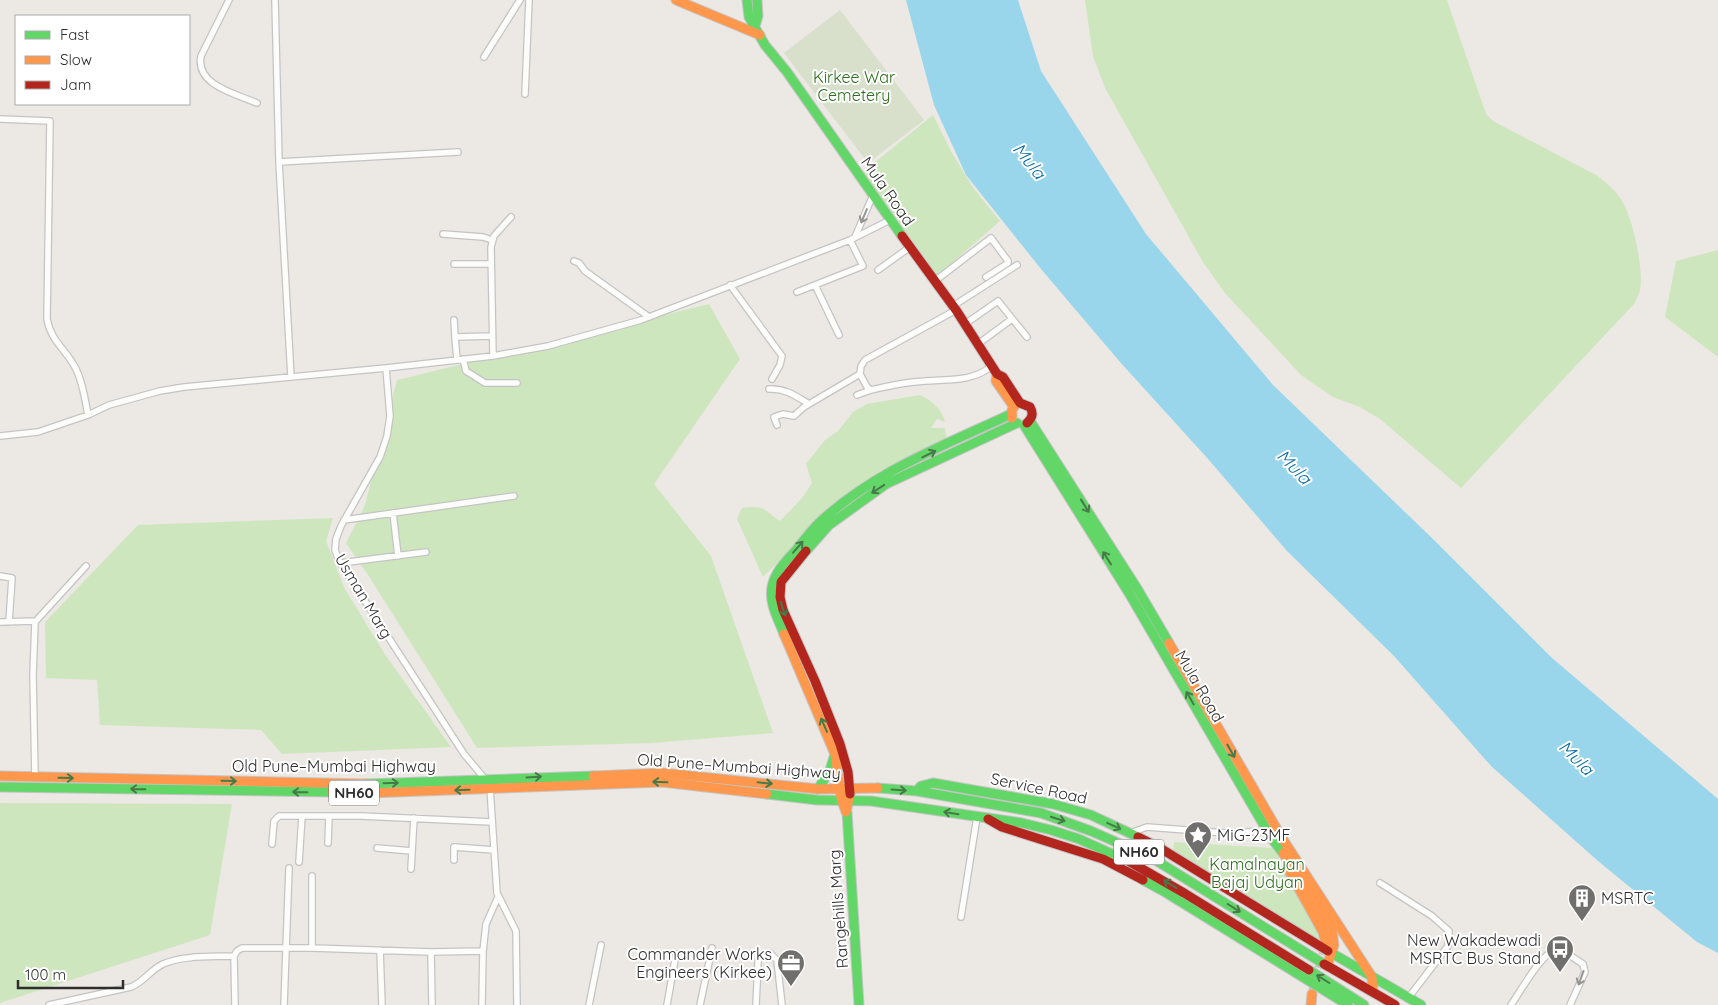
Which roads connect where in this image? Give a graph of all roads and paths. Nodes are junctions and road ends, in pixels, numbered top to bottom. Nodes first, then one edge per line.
1 (229, 0) edge
2 (275, 0) edge
3 (520, 0) edge
4 (529, 0) edge
5 (676, 0) edge
6 (747, 0) edge
7 (757, 0) edge
8 (755, 26) junction
9 (760, 36) junction
10 (484, 57) dead end
11 (525, 94) dead end
12 (257, 103) dead end
13 (0, 119) edge
14 (458, 152) dead end
15 (279, 162) junction
16 (873, 195) junction
17 (511, 217) dead end
18 (890, 220) junction
19 (443, 234) dead end
20 (852, 238) junction
21 (492, 240) junction
22 (910, 247) junction
23 (574, 261) dead end
24 (454, 264) dead end
25 (491, 264) junction
26 (1017, 265) dead end
27 (878, 270) dead end
28 (986, 277) dead end
29 (935, 281) junction
30 (730, 285) junction
31 (815, 285) junction
32 (797, 292) dead end
33 (955, 308) junction
34 (649, 317) junction
35 (1012, 319) junction
36 (454, 320) dead end
37 (966, 324) junction
38 (839, 335) dead end
39 (492, 336) junction
40 (1027, 337) dead end
41 (456, 338) junction
42 (978, 344) junction
43 (493, 356) junction
44 (460, 360) junction
45 (386, 368) junction
46 (995, 370) junction
47 (860, 374) junction
48 (291, 377) junction
49 (772, 379) dead end
50 (517, 383) dead end
51 (769, 389) dead end
52 (871, 390) junction
53 (857, 395) dead end
54 (809, 404) junction
55 (1015, 408) junction
56 (88, 415) junction
57 (1024, 423) junction
58 (777, 425) dead end
59 (0, 436) edge
60 (514, 496) dead end
61 (393, 513) junction
62 (344, 520) junction
63 (426, 552) dead end
64 (398, 556) junction
65 (341, 563) junction
66 (86, 566) dead end
67 (0, 576) edge
68 (36, 621) junction
69 (0, 622) edge
70 (9, 622) junction
71 (835, 754) junction
72 (0, 776) edge
73 (35, 777) junction
74 (485, 779) junction
75 (0, 787) edge
76 (490, 788) junction
77 (818, 788) junction
78 (845, 789) junction
79 (917, 791) junction
80 (841, 801) junction
81 (851, 801) junction
82 (847, 812) junction
83 (302, 816) junction
84 (329, 816) junction
85 (977, 817) junction
86 (414, 818) junction
87 (987, 818) junction
88 (492, 822) junction
89 (1267, 831) junction
90 (1130, 833) junction
91 (1279, 833) junction
92 (328, 843) dead end
93 (272, 844) dead end
94 (1277, 846) junction
95 (377, 848) dead end
96 (494, 850) junction
97 (412, 851) junction
98 (454, 860) dead end
99 (300, 862) dead end
100 (288, 868) dead end
101 (411, 869) dead end
102 (312, 876) dead end
103 (1380, 883) dead end
104 (498, 897) junction
105 (961, 917) dead end
106 (1326, 944) tunnel mouth
107 (601, 945) dead end
108 (287, 948) junction
109 (312, 948) junction
110 (712, 948) dead end
111 (380, 950) junction
112 (483, 951) junction
113 (431, 952) junction
114 (676, 954) dead end
115 (1333, 954) junction
116 (234, 956) junction
117 (1327, 966) junction
118 (1372, 977) junction
119 (1374, 992) junction
120 (1312, 994) tunnel mouth
121 (1409, 998) junction
122 (49, 1005) edge
123 (235, 1005) edge
124 (284, 1005) edge
125 (382, 1005) edge
126 (432, 1005) edge
127 (482, 1005) edge
128 (519, 1005) edge
129 (589, 1005) edge
130 (667, 1005) edge
131 (700, 1005) edge
132 (756, 1005) edge
133 (782, 1005) edge
134 (859, 1005) edge
135 (1311, 1005) edge
136 (1348, 1005) edge
137 (1364, 1005) edge
138 (1395, 1005) edge
139 (1421, 1005) edge
140 (1511, 1005) edge
141 (1570, 1005) edge

1 - 12 street
2 - 15 street
3 - 10 street
4 - 11 street
5 - 9 main road
6 - 8 main road, Mula Road
7 - 8 main road
8 - 9 main road, Mula Road
9 - 16 main road, Mula Road
13 - 56 street
14 - 15 street
15 - 48 street
16 - 18 main road, Mula Road
16 -> 20 street
17 - 21 street
18 - 20 street
18 - 22 main road, Mula Road
19 - 21 street
20 - 30 street
20 - 31 street
21 - 25 street
22 - 27 street
22 - 29 main road, Mula Road
23 - 34 street
24 - 25 street
25 - 39 street
26 - 33 street
28 - 29 street
29 - 33 main road, Mula Road
30 - 34 street
30 - 49 street
31 - 32 street
31 - 38 street
33 - 37 main road, Mula Road
33 - 47 street
34 - 43 street
35 - 37 street
35 - 40 street
35 - 42 street
36 - 41 street
37 - 42 main road, Mula Road
39 - 41 street
39 - 43 street
41 - 44 street
42 - 46 main road, Mula Road
43 - 44 street
44 - 45 street
44 - 50 street
45 - 48 street
45 - 62 street, Usman Marg
46 - 52 street
46 - 55 main road, Mula Road
47 - 52 street
47 - 54 street
48 - 56 street
51 - 54 street
52 - 53 street
54 - 58 street
55 - 57 main road, Mula Road
55 - 57 main road, Mula Road
71 -> 55 main road
56 - 59 street
57 -> 78 main road
89 -> 57 main road, Mula Road
57 -> 91 main road
60 - 61 street
61 - 62 street
61 - 64 street
62 - 65 street, Usman Marg
63 - 64 street
64 - 65 street
65 - 74 street, Usman Marg
66 - 68 street
67 - 70 street
68 - 70 street
68 - 73 street
69 - 70 street
71 - 77 main road
71 - 78 main road
72 - 73 main road, Old Pune–Mumbai Highway / NH60
73 -> 74 main road, Old Pune–Mumbai Highway / NH60
74 -> 77 main road, Old Pune–Mumbai Highway / NH60
76 -> 75 main road, Old Pune–Mumbai Highway / NH60
80 -> 76 main road, Old Pune–Mumbai Highway / NH60
76 - 88 street
77 - 78 main road, Old Pune–Mumbai Highway / NH60
78 -> 79 main road, Old Pune–Mumbai Highway / NH60
78 - 80 main road
78 - 81 main road
79 -> 90 main road, Service Road
79 -> 117 main road, Old Pune–Mumbai Highway / NH60
80 - 81 main road, Old Pune–Mumbai Highway / NH60
80 - 82 main road
81 - 82 main road
85 -> 81 main road, Old Pune–Mumbai Highway / NH60
82 - 134 main road, Rangehills Marg
83 - 84 street
83 - 93 street
83 - 99 street
84 - 86 street
84 - 92 street
85 - 87 main road, Old Pune–Mumbai Highway / NH60
85 - 105 street
86 - 88 street
86 - 97 street
87 - 136 main road
137 -> 87 main road, Old Pune–Mumbai Highway / NH60
88 - 96 street
89 - 90 street
89 - 91 street
89 - 94 main road, Mula Road
90 - 115 main road, Service Road
91 - 118 main road
94 - 106 main road
94 - 115 main road, Mula Road
95 - 97 street
96 - 98 street
96 - 104 street
97 - 101 street
100 - 108 street
102 - 109 street
103 - 121 street
104 - 112 street
104 - 128 street
107 - 129 street
108 - 109 street
108 - 116 street
108 - 124 street
109 - 111 street
110 - 131 street
111 - 113 street
111 - 125 street
112 - 113 street
112 - 127 street
113 - 126 street
114 - 130 street
115 - 117 main road, Mula Road
115 - 118 main road, Service Road
116 - 122 street
116 - 123 street
117 - 119 main road, Old Pune–Mumbai Highway / NH60
118 - 119 main road
118 - 121 main road, Service Road
119 - 138 main road, Old Pune–Mumbai Highway / NH60
120 - 135 main road
121 - 139 main road, Service Road
132 - 133 street
140 -> 141 street

